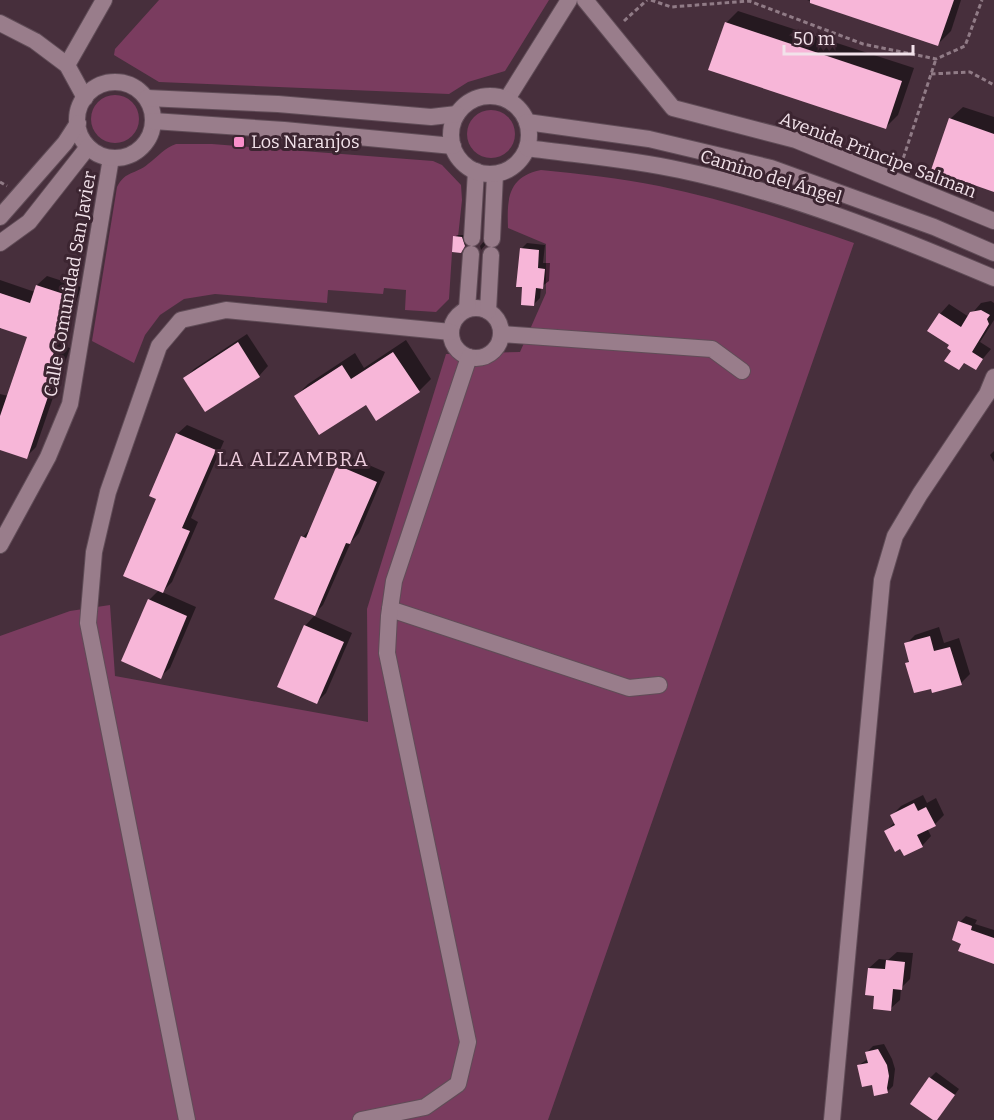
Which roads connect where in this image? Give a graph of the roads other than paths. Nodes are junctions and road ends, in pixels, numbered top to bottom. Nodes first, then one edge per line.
1 (104, 0) edge
2 (569, 0) edge
3 (585, 0) edge
4 (0, 23) edge
5 (67, 65) junction
6 (85, 98) junction
7 (147, 98) junction
8 (507, 99) junction
9 (457, 114) junction
10 (153, 121) junction
11 (528, 122) junction
12 (78, 123) junction
13 (453, 146) junction
14 (88, 147) junction
15 (527, 148) junction
16 (111, 158) junction
17 (476, 171) junction
18 (495, 174) junction
19 (0, 218) edge
20 (994, 221) edge
21 (0, 243) edge
22 (994, 253) edge
23 (994, 278) edge
24 (467, 309) junction
25 (488, 310) junction
26 (451, 332) junction
27 (501, 334) junction
28 (469, 357) junction
29 (742, 371) dead end
30 (994, 377) edge
31 (0, 545) edge
32 (390, 609) junction
33 (659, 685) dead end
34 (187, 1120) edge
35 (361, 1120) edge
36 (832, 1120) edge

1 - 5 street
2 - 8 street
3 - 20 street, Avenida Principe Salman
4 - 5 street
5 - 6 street
6 - 7 street
6 - 12 street
7 - 9 street
7 - 10 street
8 - 9 street
8 - 11 street
9 - 13 street
10 - 13 street
10 - 16 street
11 - 15 street
11 - 22 street, Camino del Ángel
12 - 14 street
12 - 19 street
13 - 17 street
14 - 16 street
14 - 21 street
15 - 18 street
15 - 23 street, Camino del Ángel
16 - 31 street, Calle Comunidad San Javier
17 - 18 street
17 - 24 street
18 - 25 street
24 - 25 street
24 - 26 street
25 - 27 street
26 - 28 street
26 - 34 street
27 - 28 street
27 - 29 street
28 - 32 street
30 - 36 street
32 - 33 street
32 - 35 street

